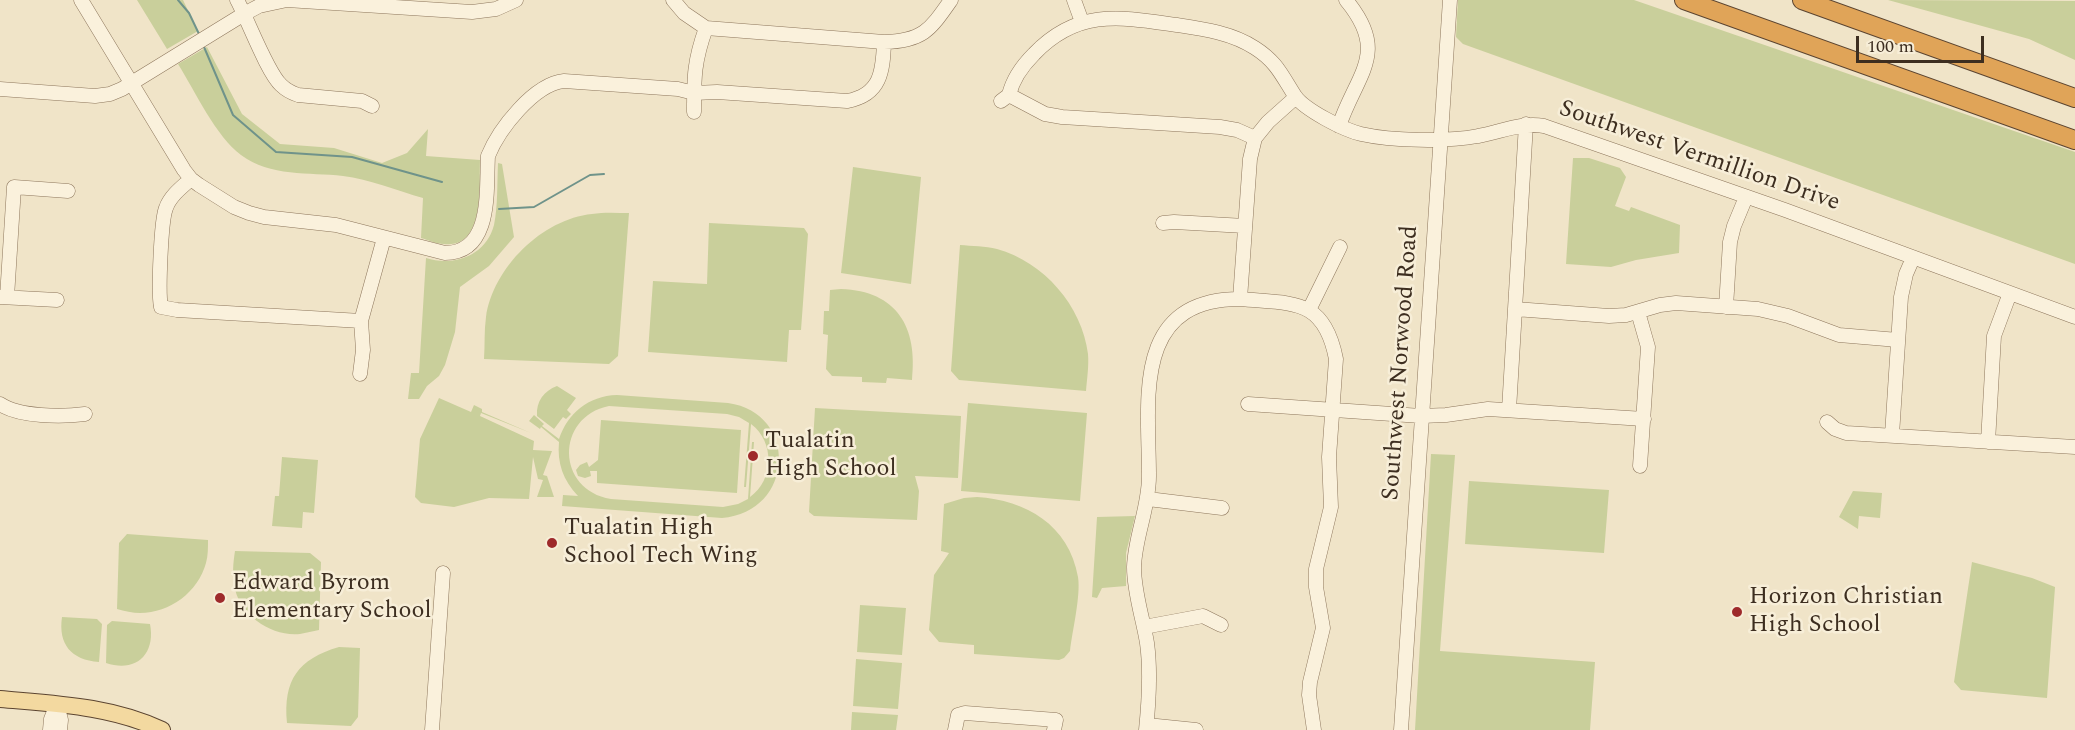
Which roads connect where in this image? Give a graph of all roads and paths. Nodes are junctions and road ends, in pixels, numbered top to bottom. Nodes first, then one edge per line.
1 (81, 0) edge
2 (237, 0) edge
3 (516, 0) edge
4 (673, 0) edge
5 (951, 0) edge
6 (1074, 0) edge
7 (1346, 0) edge
8 (1449, 0) edge
9 (1684, 0) edge
10 (1802, 0) edge
11 (386, 3) edge
12 (244, 14) junction
13 (1082, 22) junction
14 (706, 28) junction
15 (884, 42) junction
16 (131, 83) junction
17 (0, 89) edge
18 (694, 93) junction
19 (1296, 97) junction
20 (2075, 98) edge
21 (372, 106) dead end
22 (694, 112) dead end
23 (1526, 124) junction
24 (1340, 126) junction
25 (1255, 138) junction
26 (1441, 140) junction
27 (2075, 140) edge
28 (190, 179) junction
29 (68, 191) dead end
30 (1746, 196) junction
31 (1163, 223) dead end
32 (1245, 226) junction
33 (384, 238) junction
34 (1340, 247) dead end
35 (1913, 258) junction
36 (2010, 293) junction
37 (3, 297) edge
38 (1240, 299) junction
39 (57, 300) dead end
40 (1726, 307) junction
41 (1515, 309) junction
42 (1309, 310) junction
43 (1638, 312) junction
44 (2075, 317) edge
45 (361, 321) junction
46 (1898, 340) junction
47 (360, 374) dead end
48 (0, 404) edge
49 (1248, 404) dead end
50 (1332, 410) junction
51 (1509, 410) junction
52 (85, 414) dead end
53 (1421, 416) junction
54 (1644, 419) junction
55 (1827, 422) dead end
56 (1892, 435) junction
57 (1988, 442) junction
58 (2075, 447) edge
59 (1640, 466) dead end
60 (1148, 499) junction
61 (1222, 508) dead end
62 (443, 573) dead end
63 (1221, 625) dead end
64 (1144, 627) junction
65 (0, 699) edge
66 (57, 704) junction
67 (1055, 725) edge
68 (1147, 727) edge
69 (50, 730) edge
70 (60, 730) edge
71 (162, 730) edge
72 (432, 730) edge
73 (955, 730) edge
74 (1196, 730) edge
75 (1314, 730) edge
76 (1401, 730) edge

1 - 16 street
2 - 12 street
3 - 11 street
4 - 14 street
5 - 15 street
6 - 13 street
7 - 24 street
8 - 26 street, Southwest Norwood Road
9 - 27 highway
10 - 20 highway
11 - 12 street
12 - 16 street
12 - 21 street
13 - 19 street, Southwest Vermillion Drive
13 - 25 street, Southwest Vermillion Drive
14 - 15 street
14 - 18 street
15 - 18 street
16 - 17 street
16 - 28 street
18 - 22 street
18 - 33 street
19 - 24 street, Southwest Vermillion Drive
19 - 25 street
23 - 26 street, Southwest Vermillion Drive
23 - 30 street, Southwest Vermillion Drive
23 - 41 street
24 - 26 street, Southwest Vermillion Drive
25 - 32 street
26 - 53 street, Southwest Norwood Road
28 - 33 street
28 - 45 street
29 - 37 street
30 - 35 street, Southwest Vermillion Drive
30 - 40 street
31 - 32 street
32 - 38 street
33 - 45 street
34 - 42 street
35 - 36 street, Southwest Vermillion Drive
35 - 46 street
36 - 44 street, Southwest Vermillion Drive
36 - 57 street
37 - 39 street
38 - 42 street
38 - 60 street
40 - 43 street
40 - 46 street
41 - 43 street
41 - 51 street
42 - 50 street
43 - 54 street
45 - 47 street
46 - 56 street
48 - 52 street
49 - 50 street
50 - 53 street
50 - 75 street
51 - 53 street
51 - 54 street
53 - 76 street, Southwest Norwood Road
54 - 59 street
55 - 56 street
56 - 57 street
57 - 58 street
60 - 61 street
60 - 64 street
62 - 72 street
63 - 64 street
64 - 68 street
65 - 66 main road
66 - 69 street
66 - 70 street
66 - 71 main road
67 - 73 street
68 - 74 street

